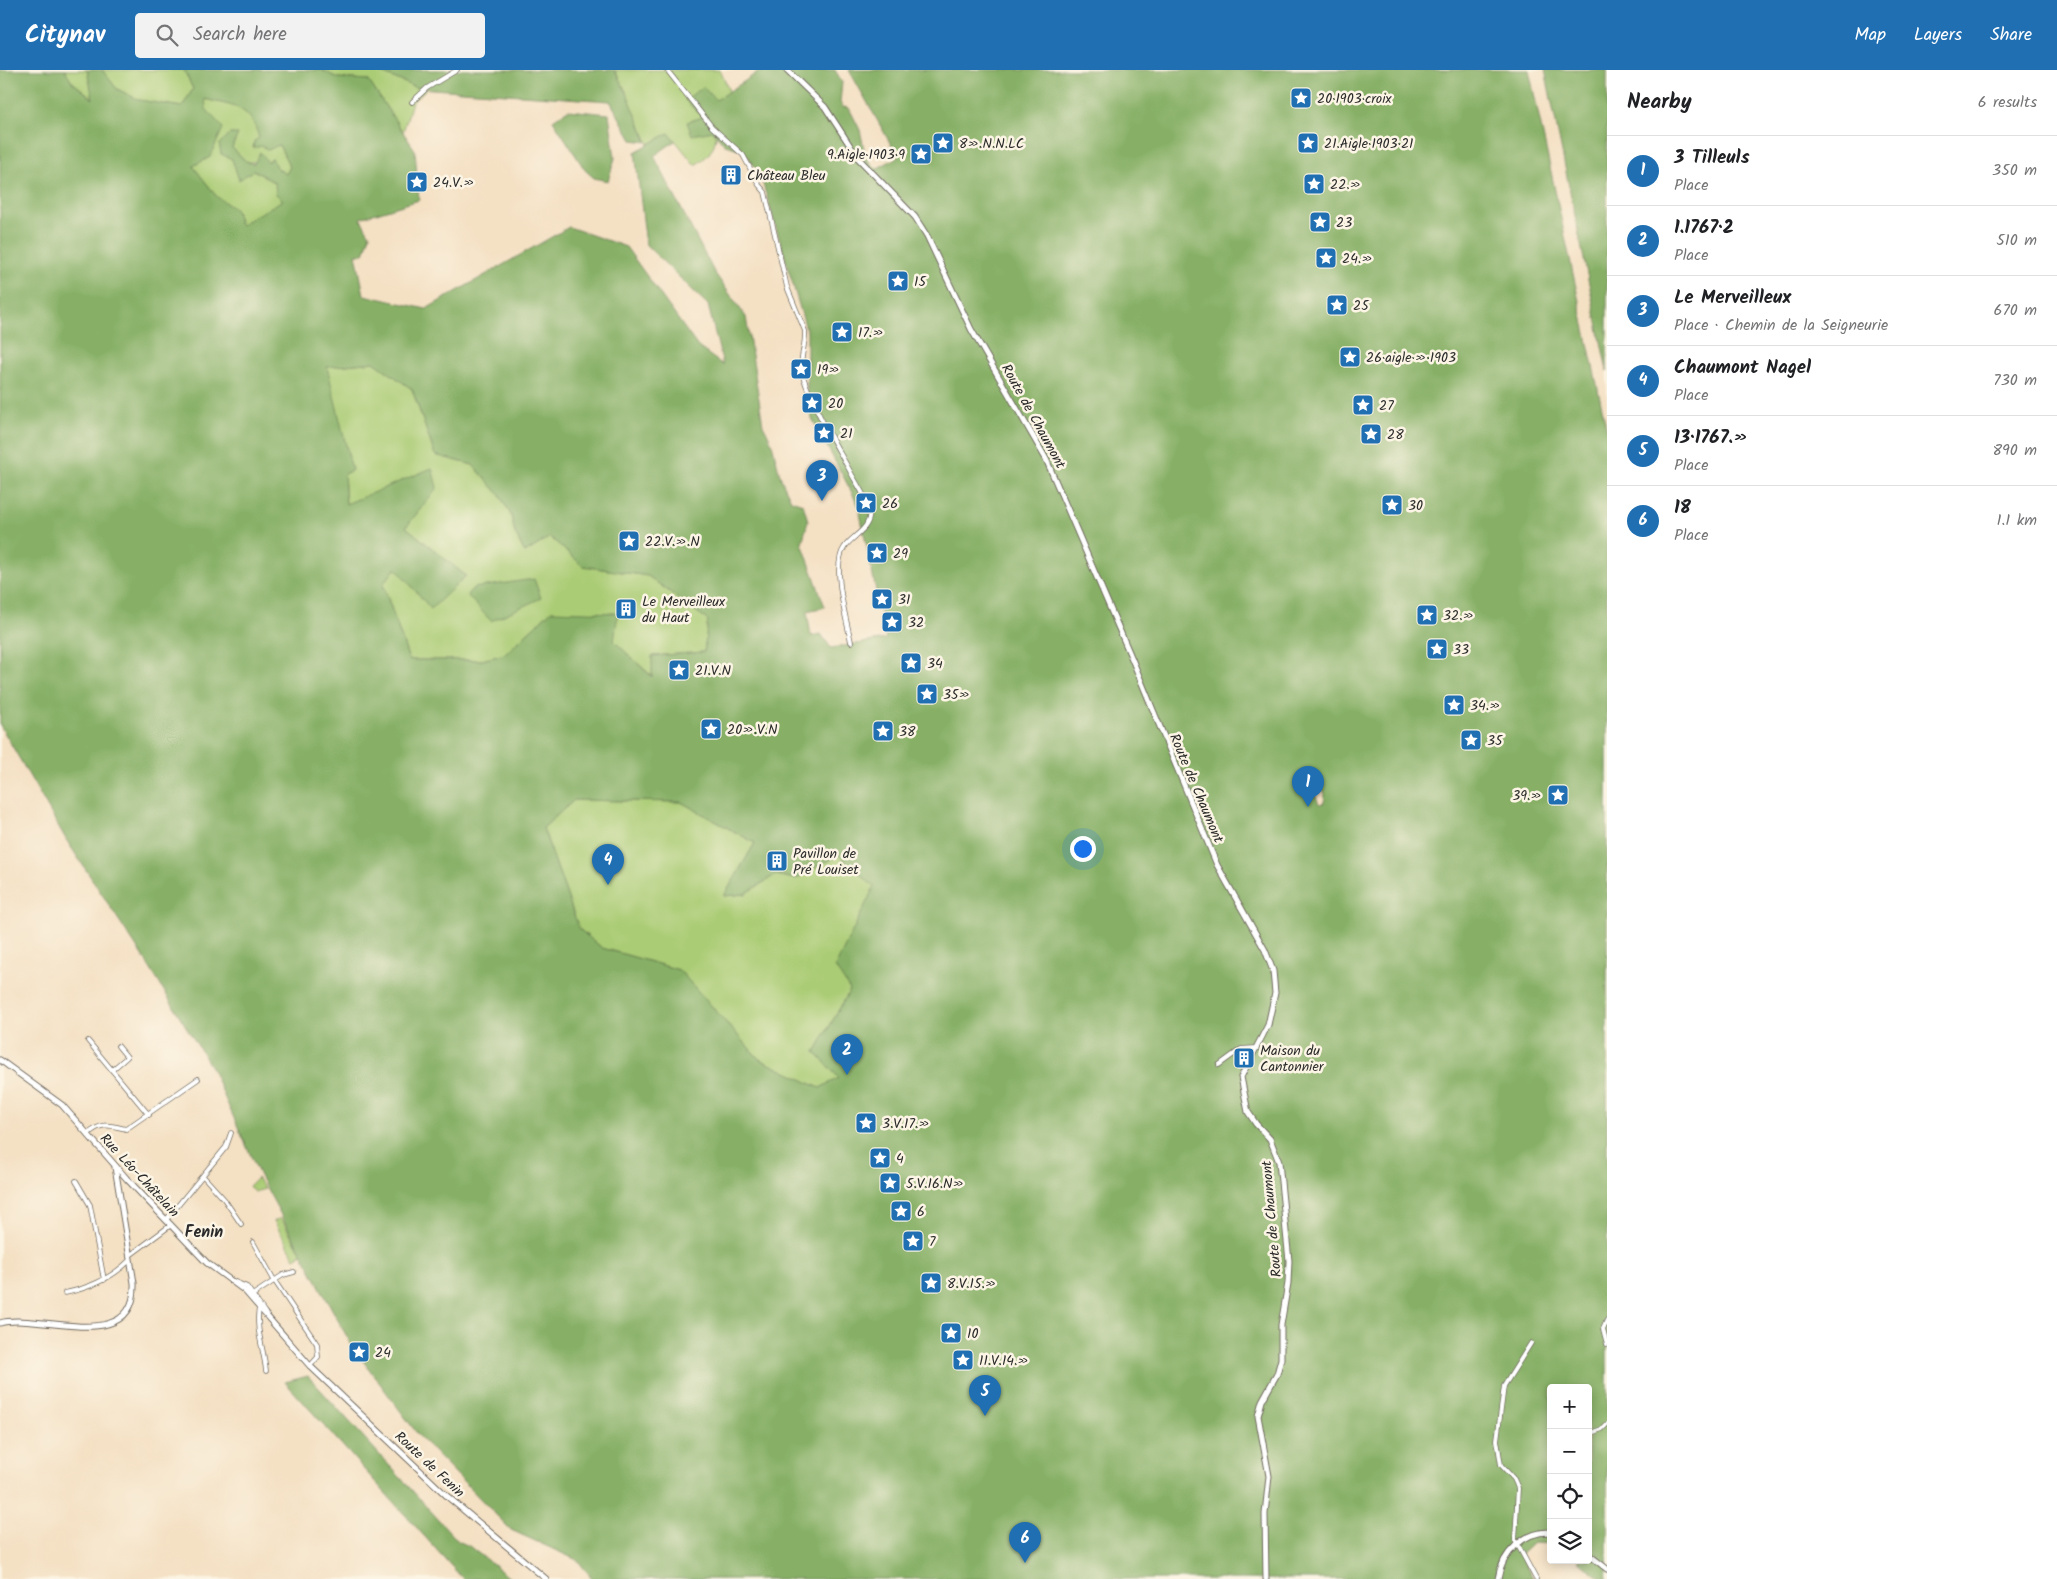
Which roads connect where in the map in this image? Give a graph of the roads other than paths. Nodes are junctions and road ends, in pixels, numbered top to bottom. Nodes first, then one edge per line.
1 (457, 70) edge
2 (667, 70) edge
3 (787, 70) edge
4 (412, 102) dead end
5 (852, 642) dead end
6 (88, 1041) dead end
7 (118, 1046) dead end
8 (1257, 1048) junction
9 (0, 1060) edge
10 (1219, 1065) dead end
11 (112, 1070) junction
12 (198, 1079) dead end
13 (150, 1115) junction
14 (231, 1133) dead end
15 (88, 1134) junction
16 (114, 1166) junction
17 (204, 1176) junction
18 (127, 1179) junction
19 (76, 1181) dead end
20 (118, 1183) junction
21 (166, 1220) junction
22 (171, 1224) junction
23 (241, 1224) dead end
24 (253, 1242) dead end
25 (130, 1258) junction
26 (294, 1272) dead end
27 (104, 1280) junction
28 (274, 1280) junction
29 (231, 1281) junction
30 (65, 1293) dead end
31 (254, 1294) junction
32 (259, 1308) junction
33 (265, 1315) junction
34 (1607, 1320) edge
35 (0, 1323) edge
36 (1531, 1343) dead end
37 (1607, 1344) edge
38 (304, 1359) joint
39 (310, 1366) junction
40 (266, 1371) dead end
41 (1607, 1424) edge
42 (1592, 1433) edge
43 (1547, 1532) edge
44 (1517, 1544) junction
45 (1592, 1557) edge
46 (1607, 1569) edge
47 (546, 1579) edge
48 (1266, 1579) edge
49 (1498, 1579) edge
50 (1536, 1579) edge

1 - 4 street
2 - 5 street
3 - 8 street, Route de Chaumont
6 - 11 street
7 - 11 street
8 - 10 street
8 - 48 street, Route de Chaumont
9 - 15 street, Rue Léo-Châtelain
11 - 13 street
12 - 13 street
13 - 15 street
14 - 17 street
15 - 16 street, Rue Léo-Châtelain
16 - 18 street, Rue Léo-Châtelain
16 - 20 street
17 - 21 street
17 - 23 street
18 - 20 street
18 - 21 street, Rue Léo-Châtelain
19 - 27 street
20 - 25 street
21 - 22 street, Rue Léo-Châtelain
22 - 25 street
22 - 29 street, Rue Léo-Châtelain
24 - 28 street
25 - 27 street
25 - 35 street
26 - 28 street
27 - 30 street
28 - 31 street
28 - 39 street
29 - 31 street
29 - 32 street, Rue Léo-Châtelain
31 - 33 street
32 - 33 street, Rue Léo-Châtelain
32 - 40 street
33 - 38 street, Rue Léo-Châtelain
34 - 37 street
36 - 44 street
38 - 39 street, Route de Fenin
39 - 47 street, Route de Fenin
41 - 42 street
43 - 44 street
44 - 49 street
44 - 50 street
45 - 46 street

